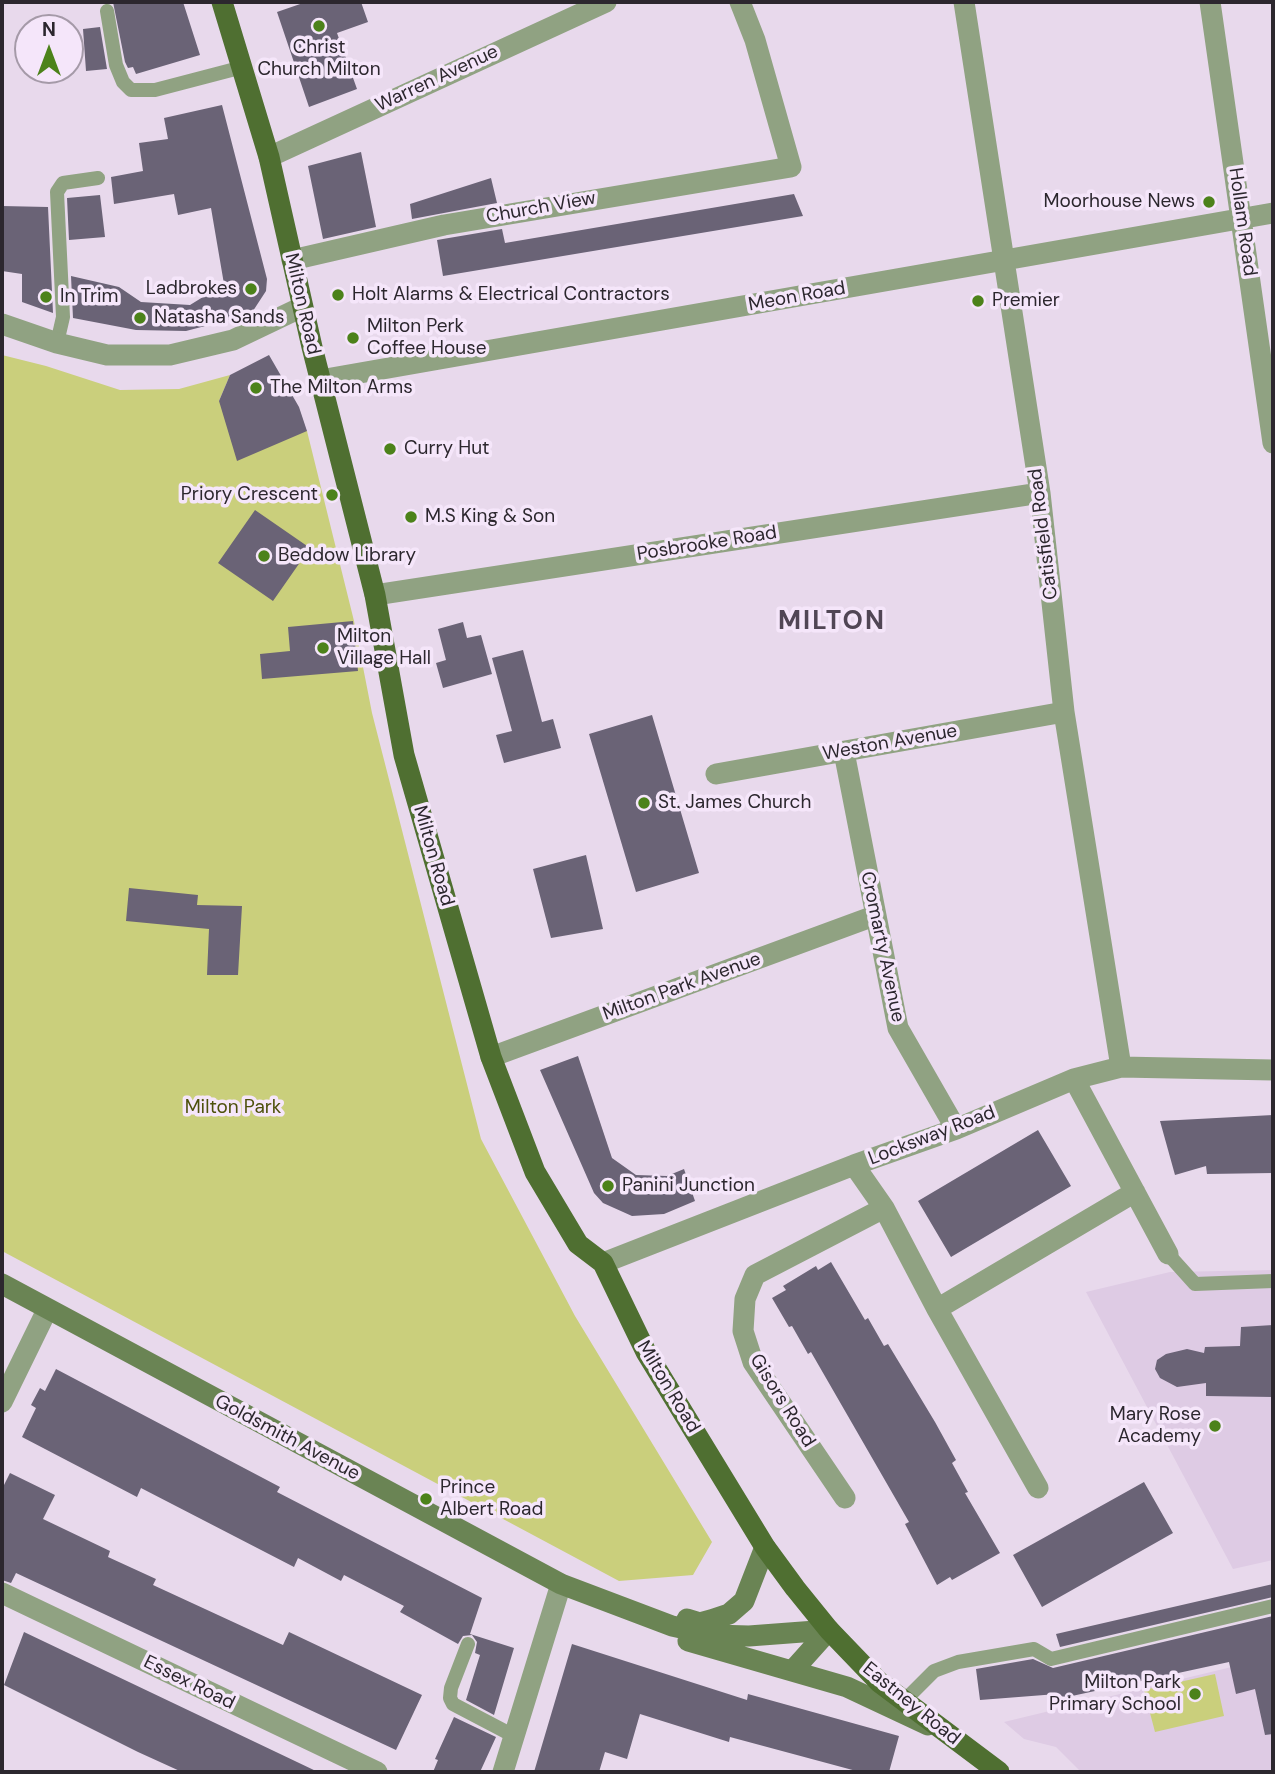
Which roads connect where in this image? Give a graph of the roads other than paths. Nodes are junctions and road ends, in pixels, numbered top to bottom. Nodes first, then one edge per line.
1 (222, 2) edge
2 (606, 2) edge
3 (740, 2) edge
4 (964, 2) edge
5 (1210, 2) edge
6 (107, 11) dead end
7 (243, 67) junction
8 (269, 157) junction
9 (98, 178) dead end
10 (1273, 213) edge
11 (1241, 219) junction
12 (292, 260) junction
13 (1004, 260) junction
14 (302, 307) junction
15 (2, 324) edge
16 (57, 343) junction
17 (320, 380) junction
18 (1273, 443) edge
19 (1040, 493) junction
20 (375, 595) junction
21 (1064, 712) junction
22 (845, 752) junction
23 (716, 774) dead end
24 (874, 916) junction
25 (491, 1057) junction
26 (1121, 1067) junction
27 (1273, 1070) edge
28 (1074, 1079) junction
29 (956, 1129) junction
30 (854, 1165) junction
31 (1135, 1192) junction
32 (884, 1208) junction
33 (1168, 1254) joint
34 (603, 1263) junction
35 (1273, 1281) edge
36 (2, 1284) edge
37 (937, 1309) junction
38 (47, 1310) junction
39 (2, 1402) edge
40 (1038, 1488) dead end
41 (845, 1498) dead end
42 (765, 1547) junction
43 (567, 1587) junction
44 (2, 1593) edge
45 (1273, 1606) edge
46 (829, 1630) junction
47 (468, 1644) dead end
48 (794, 1670) junction
49 (904, 1701) junction
50 (943, 1731) junction
51 (514, 1736) junction
52 (377, 1772) edge
53 (503, 1772) edge
54 (999, 1772) edge

1 - 7 main road, Milton Road
2 - 8 street, Warren Avenue
3 - 12 street, Church View
4 - 13 street, Catisfield Road
5 - 11 street, Hollam Road
6 - 7 lane
7 - 8 main road, Milton Road
8 - 12 main road, Milton Road
9 - 16 lane
10 - 11 street, Meon Road
11 - 13 street, Meon Road
11 - 18 street, Hollam Road
12 - 14 main road, Milton Road
13 - 17 street, Meon Road
13 - 19 street, Catisfield Road
14 - 16 street
14 - 17 main road, Milton Road
15 - 16 street
17 - 20 main road, Milton Road
19 - 20 street, Posbrooke Road
19 - 21 street, Catisfield Road
20 - 25 main road, Milton Road
21 - 22 street, Weston Avenue
21 - 26 street, Catisfield Road
22 - 23 street, Weston Avenue
22 - 24 street, Cromarty Avenue
24 - 25 street, Milton Park Avenue
24 - 29 street, Cromarty Avenue
25 - 34 main road, Milton Road
26 - 27 street, Locksway Road
26 - 28 street, Locksway Road
28 - 29 street, Locksway Road
28 - 31 street
29 - 30 street, Locksway Road
30 - 32 street
30 - 34 street, Locksway Road
31 - 33 street
31 - 37 street
32 - 37 street
32 - 41 street, Gisors Road
33 - 35 lane
34 - 42 main road, Milton Road
36 - 38 main road, Goldsmith Avenue
37 - 40 street
38 - 39 street
38 - 43 main road, Goldsmith Avenue
42 - 43 main road
42 - 46 main road, Milton Road
43 - 46 main road, Goldsmith Avenue
43 - 48 main road, Goldsmith Avenue
43 - 51 street
44 - 52 street, Essex Road
45 - 49 lane
46 - 48 main road
46 - 49 main road, Eastney Road
47 - 51 lane
48 - 50 main road, Goldsmith Avenue
49 - 50 main road, Eastney Road
50 - 54 main road, Eastney Road
51 - 53 street

